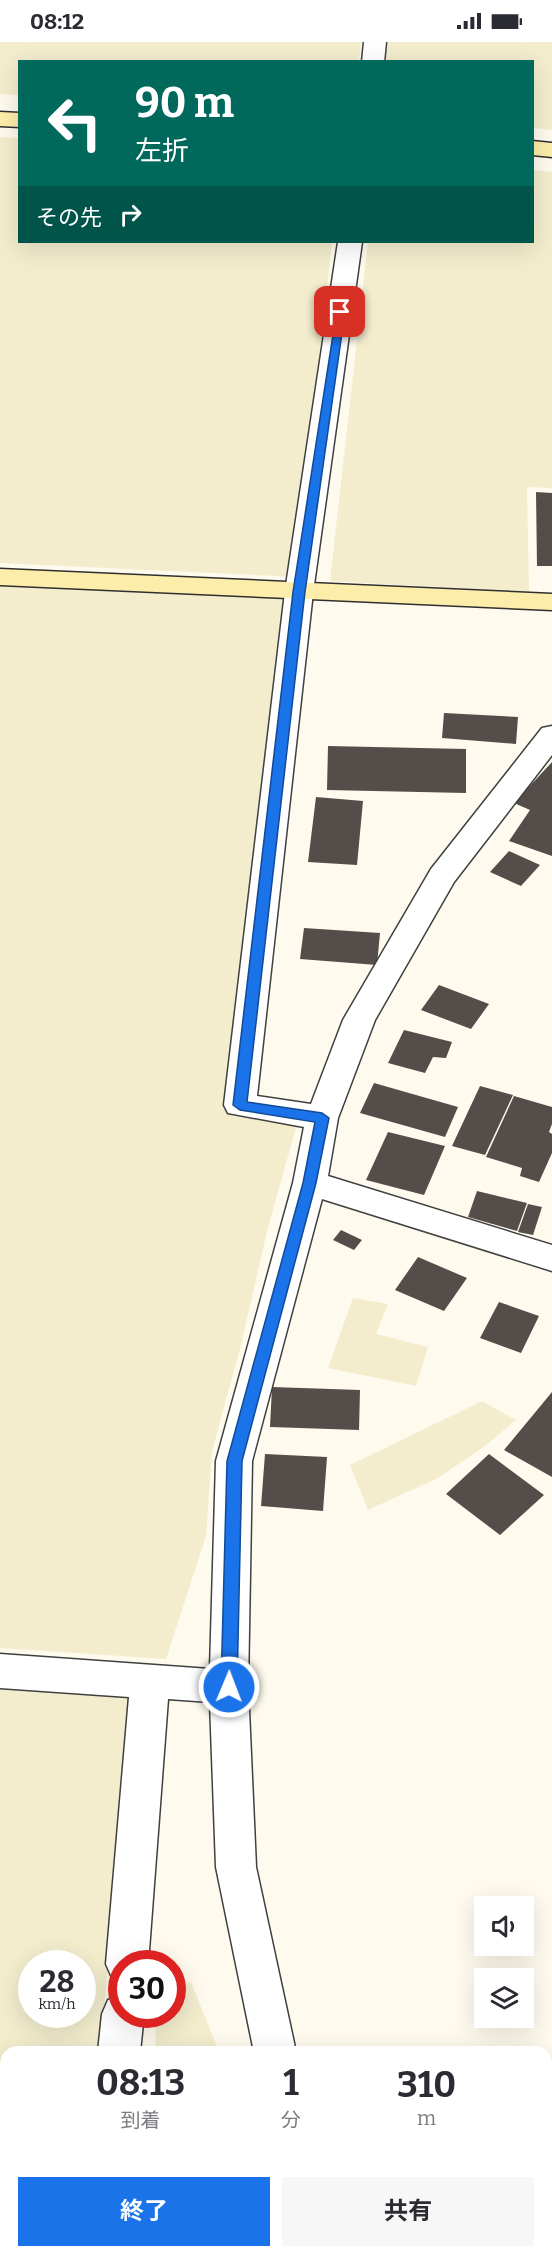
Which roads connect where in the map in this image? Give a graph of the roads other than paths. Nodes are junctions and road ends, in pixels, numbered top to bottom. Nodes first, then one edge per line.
1 (375, 42) edge
2 (373, 60) edge
3 (0, 119) edge
4 (18, 120) edge
5 (534, 148) edge
6 (552, 150) edge
7 (350, 243) edge
8 (0, 577) edge
9 (299, 592) junction
10 (552, 602) edge
11 (552, 735) edge
12 (322, 1118) junction
13 (310, 1183) junction
14 (552, 1257) edge
15 (0, 1671) edge
16 (150, 1682) junction
17 (229, 1687) junction
18 (128, 1950) edge
19 (122, 2028) edge
20 (120, 2046) edge
21 (274, 2046) edge

1 - 2 street
3 - 4 street
5 - 6 street
7 - 9 street
8 - 9 street
9 - 10 street
9 - 12 street
11 - 12 street
12 - 13 street
13 - 14 street
13 - 17 street
15 - 16 street
16 - 17 street
16 - 18 street
17 - 21 street
19 - 20 street

